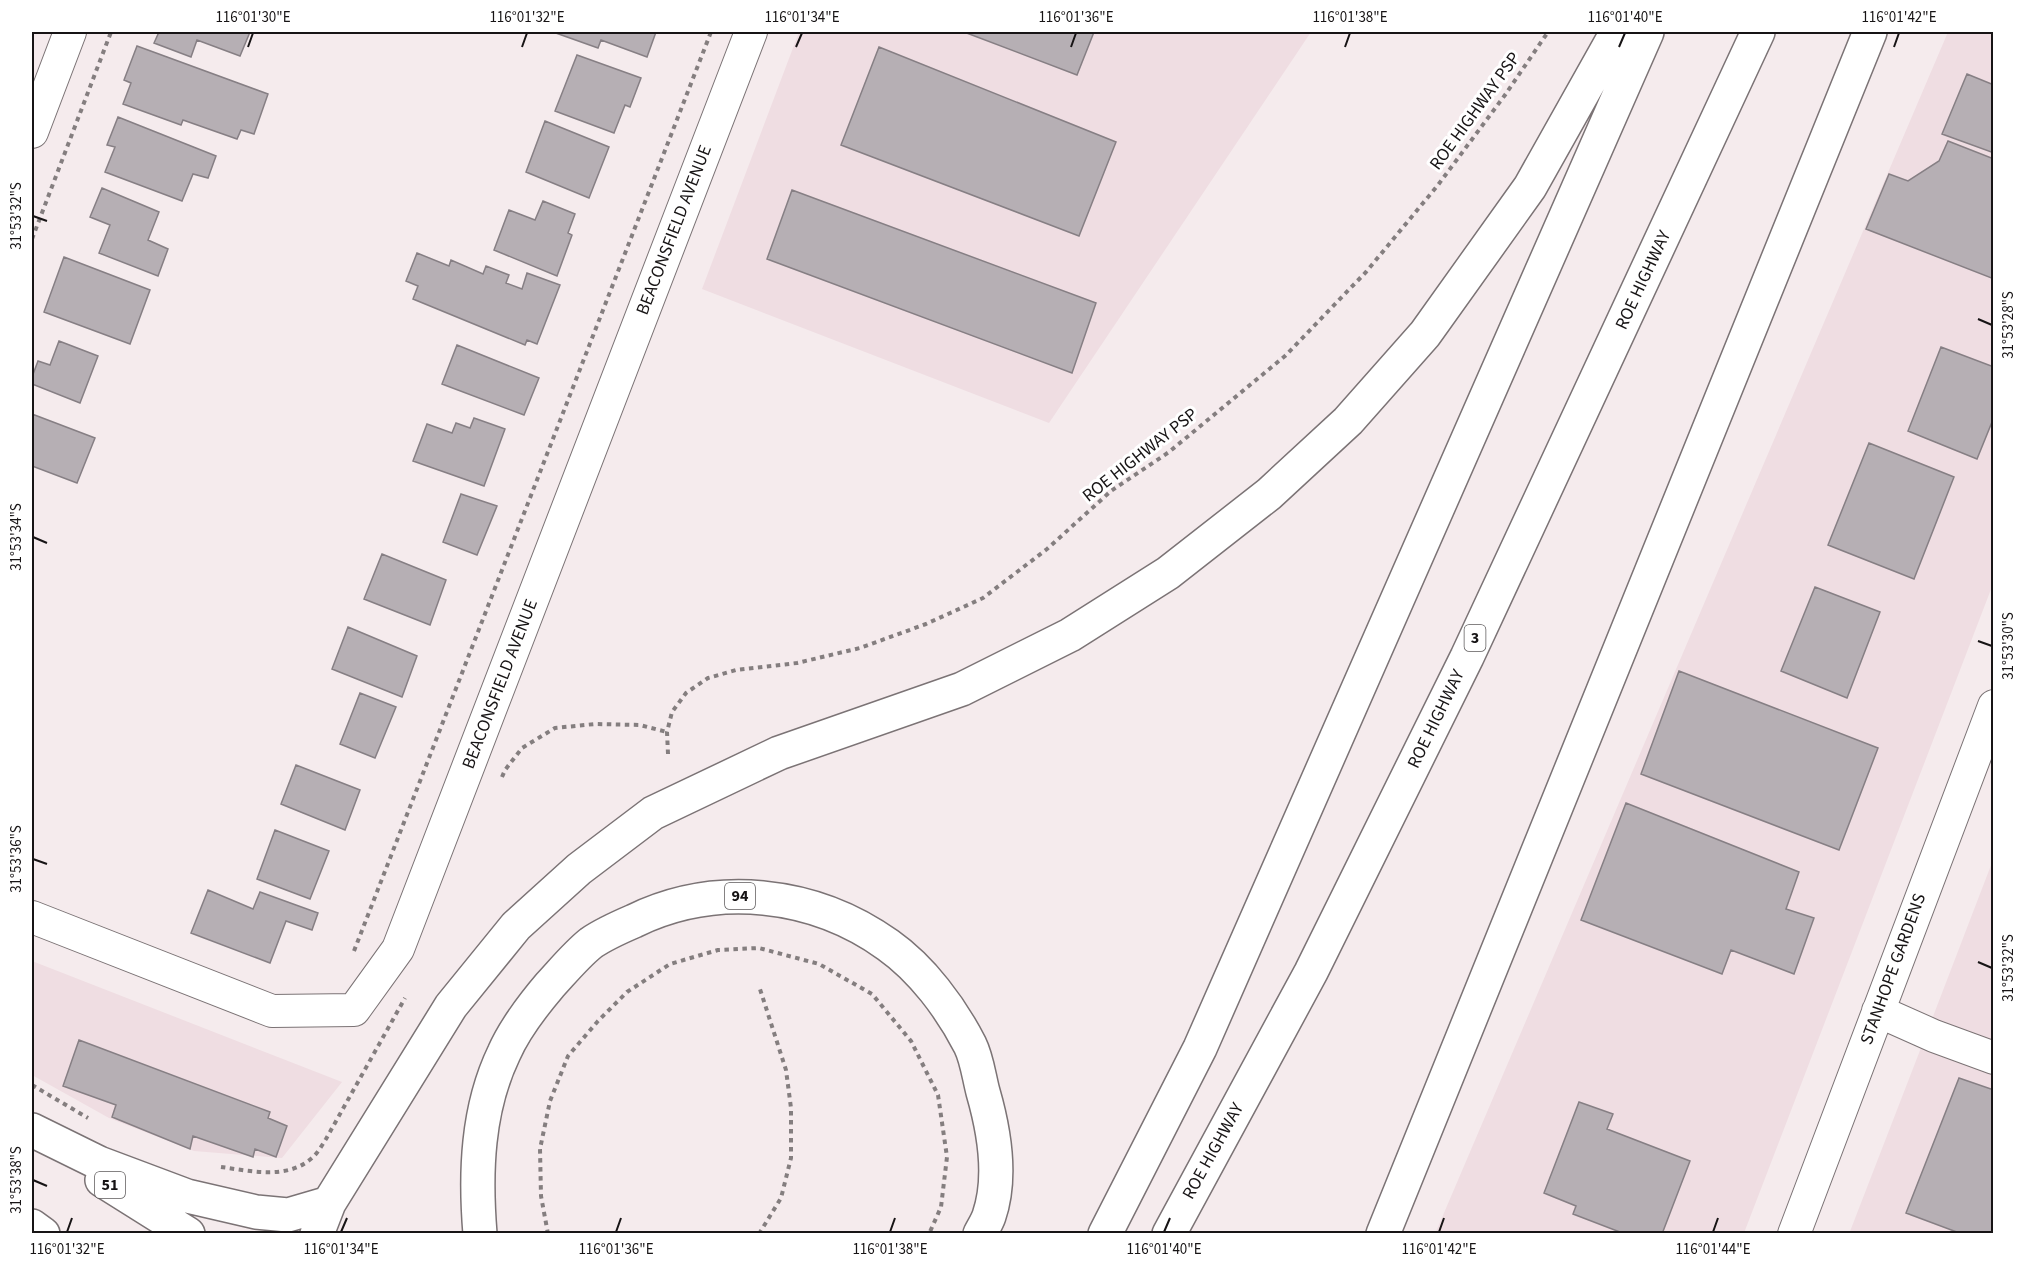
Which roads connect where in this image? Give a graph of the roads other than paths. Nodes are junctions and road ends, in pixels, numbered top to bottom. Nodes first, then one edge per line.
1 (70, 32) edge
2 (751, 32) edge
3 (1617, 32) edge
4 (1647, 32) edge
5 (1758, 32) edge
6 (1870, 32) edge
7 (32, 132) edge
8 (1994, 706) edge
9 (32, 917) edge
10 (1878, 1011) junction
11 (1994, 1058) edge
12 (32, 1130) edge
13 (32, 1136) edge
14 (329, 1203) junction
15 (32, 1226) edge
16 (43, 1233) edge
17 (188, 1233) edge
18 (317, 1233) edge
19 (480, 1233) edge
20 (980, 1233) edge
21 (1105, 1233) edge
22 (1168, 1233) edge
23 (1383, 1233) edge
24 (1794, 1233) edge

1 - 7 street
2 - 9 street, BEACONSFIELD AVENUE
3 - 14 highway
4 - 21 highway
5 - 22 highway, ROE HIGHWAY / 3
6 - 23 highway
8 - 10 street, STANHOPE GARDENS
10 - 11 street
10 - 24 street, STANHOPE GARDENS
12 - 14 highway
13 - 17 highway, 51
14 - 18 highway
15 - 16 highway
19 - 20 highway, 94

